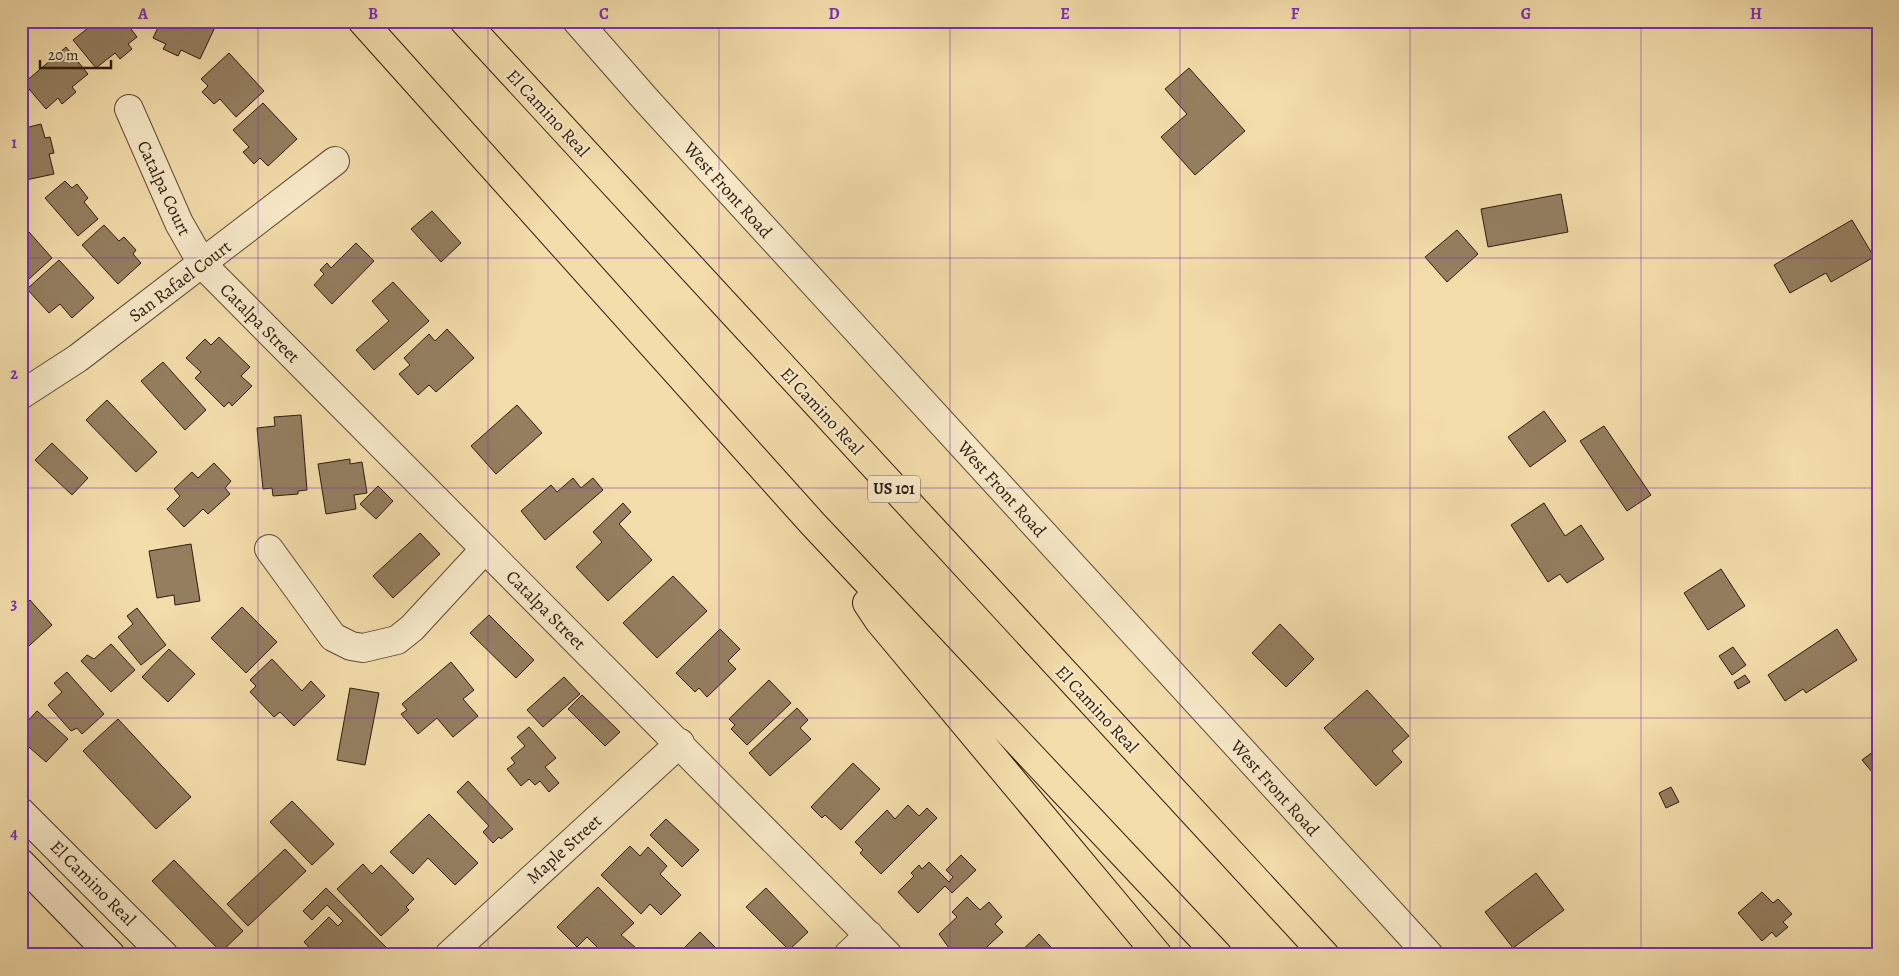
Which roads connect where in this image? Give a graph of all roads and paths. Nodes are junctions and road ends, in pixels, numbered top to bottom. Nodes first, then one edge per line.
1 (362, 21) edge
2 (464, 21) edge
3 (577, 21) edge
4 (129, 109) dead end
5 (335, 162) dead end
6 (203, 265) junction
7 (21, 396) edge
8 (813, 524) junction
9 (269, 549) dead end
10 (485, 549) junction
11 (680, 743) junction
12 (21, 812) edge
13 (21, 863) edge
14 (869, 936) junction
15 (110, 955) edge
16 (164, 955) edge
17 (449, 955) edge
18 (848, 955) edge
19 (888, 955) edge
20 (1158, 955) edge
21 (1218, 955) edge
22 (1325, 955) edge
23 (1428, 955) edge

1 - 8 highway
2 - 22 highway, El Camino Real / US 101
3 - 23 street, West Front Road
4 - 6 street, Catalpa Court
5 - 6 street, San Rafael Court
6 - 7 street, San Rafael Court
6 - 10 street, Catalpa Street
8 - 20 highway
8 - 21 highway
9 - 10 street
10 - 11 street, Catalpa Street
11 - 14 street, Catalpa Street
11 - 17 street, Maple Street
12 - 16 street, El Camino Real
13 - 15 street, El Camino Real
14 - 18 street
14 - 19 street, Catalpa Street

